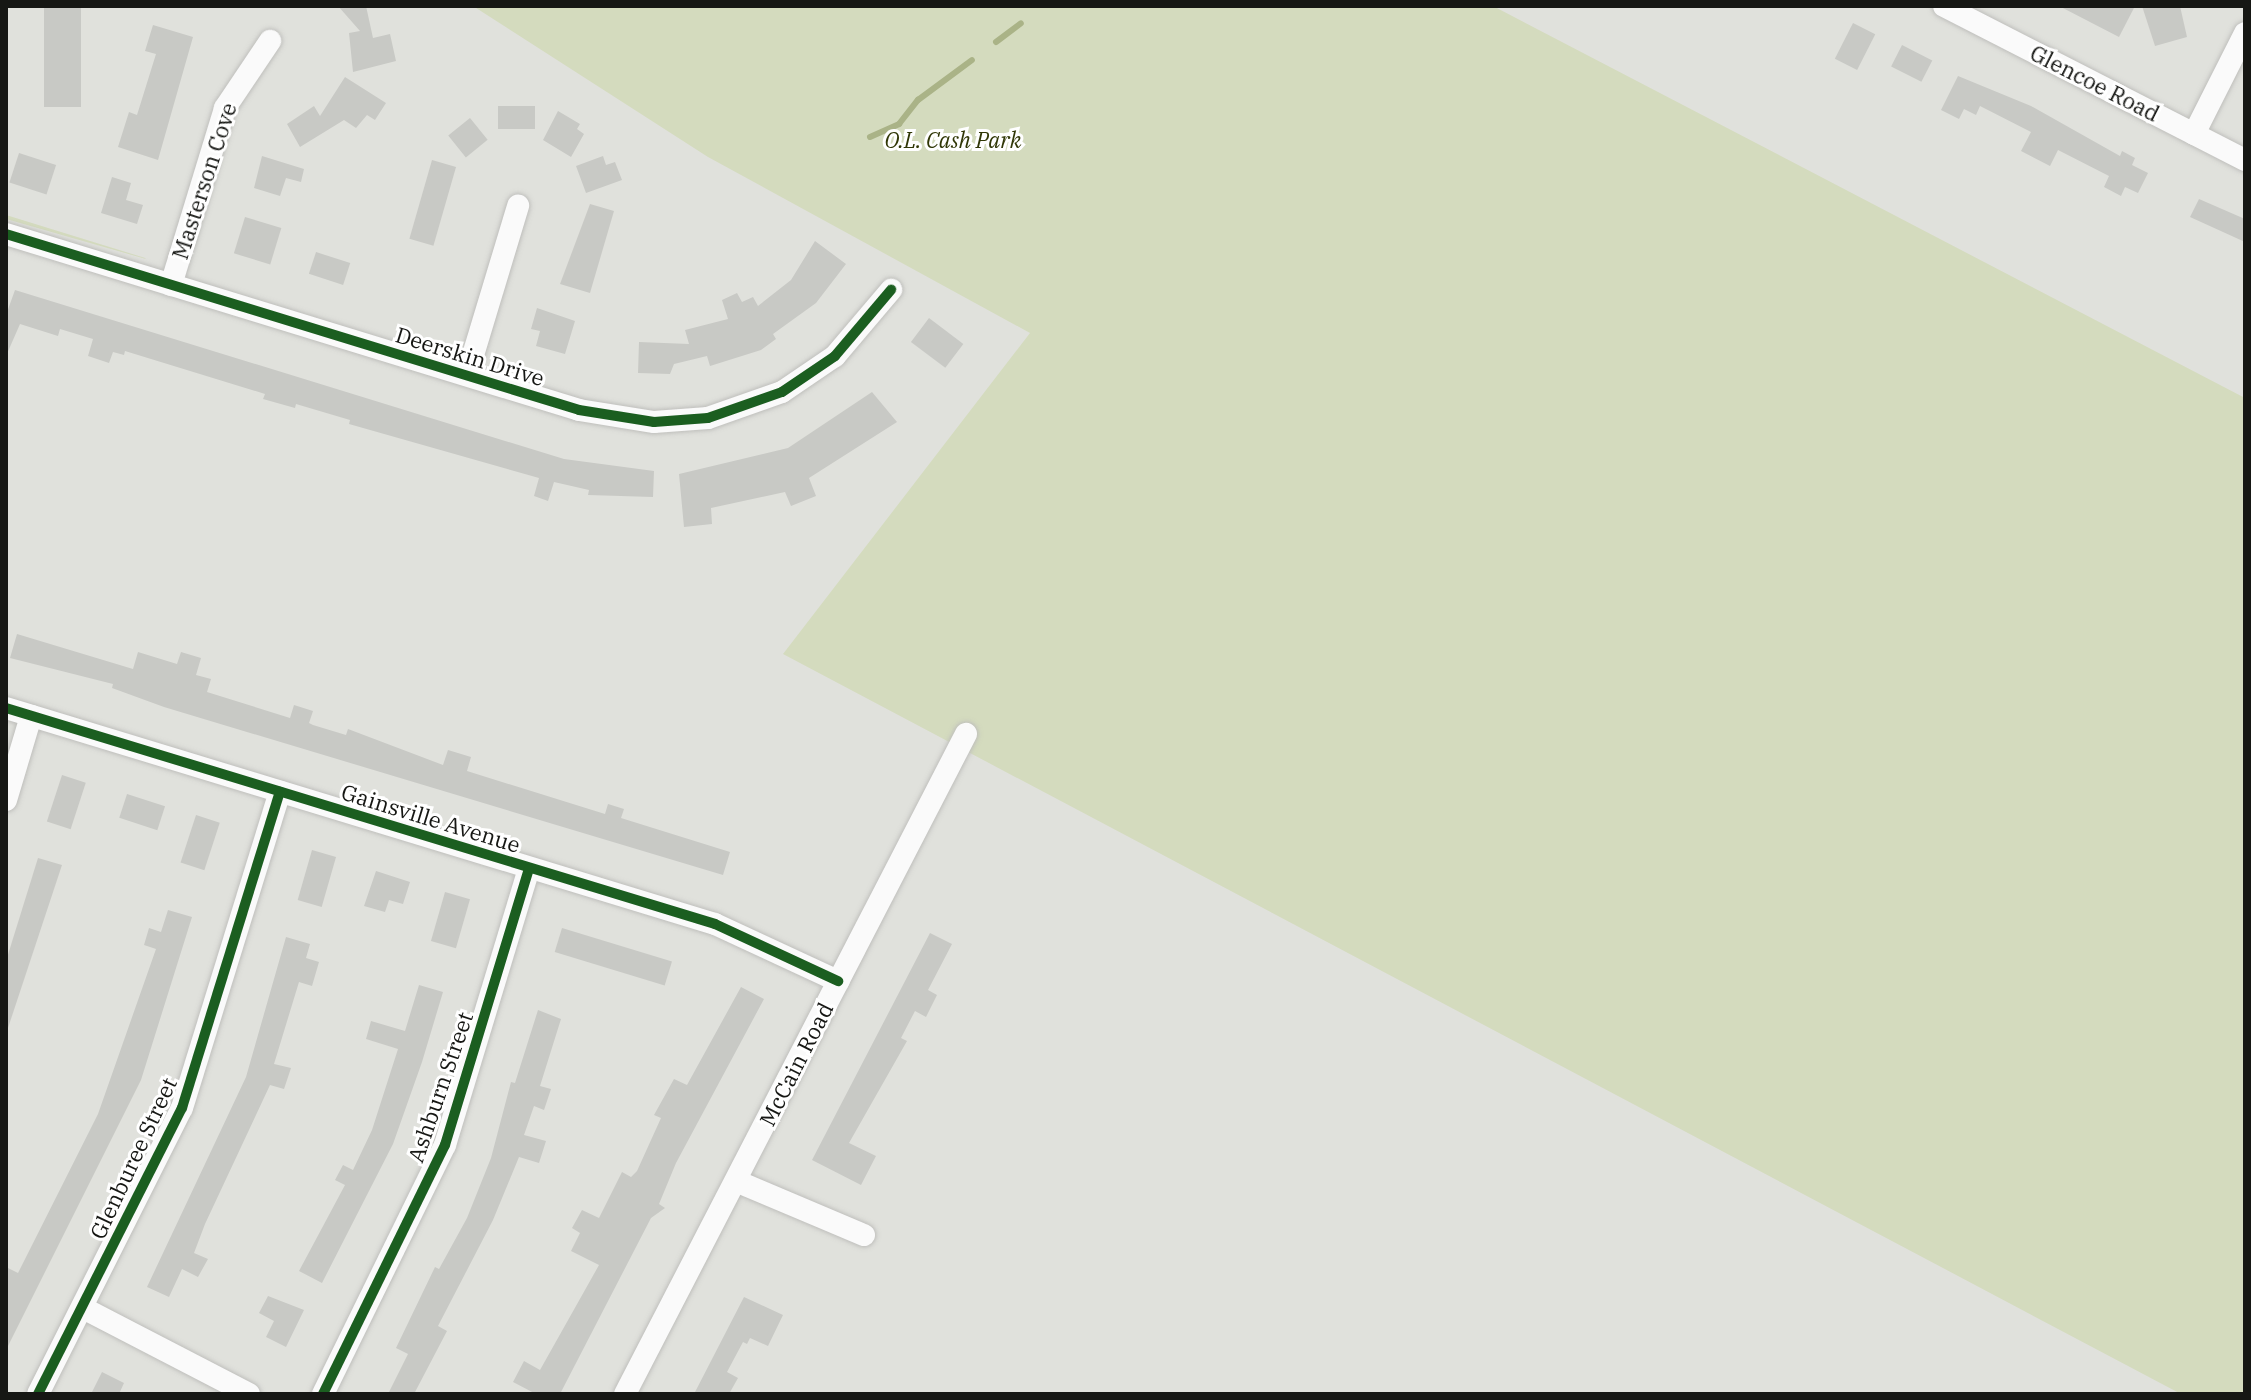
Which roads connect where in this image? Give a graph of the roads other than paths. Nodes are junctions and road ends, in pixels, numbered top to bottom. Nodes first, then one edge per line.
1 (1944, 6) edge
2 (2245, 33) edge
3 (270, 41) dead end
4 (2194, 134) junction
5 (2245, 160) edge
6 (518, 206) dead end
7 (6, 234) edge
8 (171, 285) junction
9 (891, 290) dead end
10 (467, 375) junction
11 (6, 708) edge
12 (31, 716) junction
13 (966, 734) dead end
14 (280, 792) junction
15 (6, 800) edge
16 (529, 869) junction
17 (838, 981) junction
18 (736, 1181) junction
19 (864, 1235) dead end
20 (83, 1308) junction
21 (38, 1394) edge
22 (249, 1394) edge
23 (323, 1394) edge
24 (625, 1394) edge

1 - 4 street, Glencoe Road
2 - 4 street
3 - 8 street, Masterson Cove
4 - 5 street, Glencoe Road
6 - 10 street
7 - 8 street, Deerskin Drive
8 - 10 street, Deerskin Drive
9 - 10 street, Deerskin Drive
11 - 12 street, Gainsville Avenue
12 - 14 street, Gainsville Avenue
12 - 15 street
13 - 17 street, McCain Road
14 - 16 street, Gainsville Avenue
14 - 20 street, Glenburee Street
16 - 17 street, Gainsville Avenue
16 - 23 street, Ashburn Street
17 - 18 street, McCain Road
18 - 19 street
18 - 24 street, McCain Road
20 - 21 street, Glenburee Street
20 - 22 street

